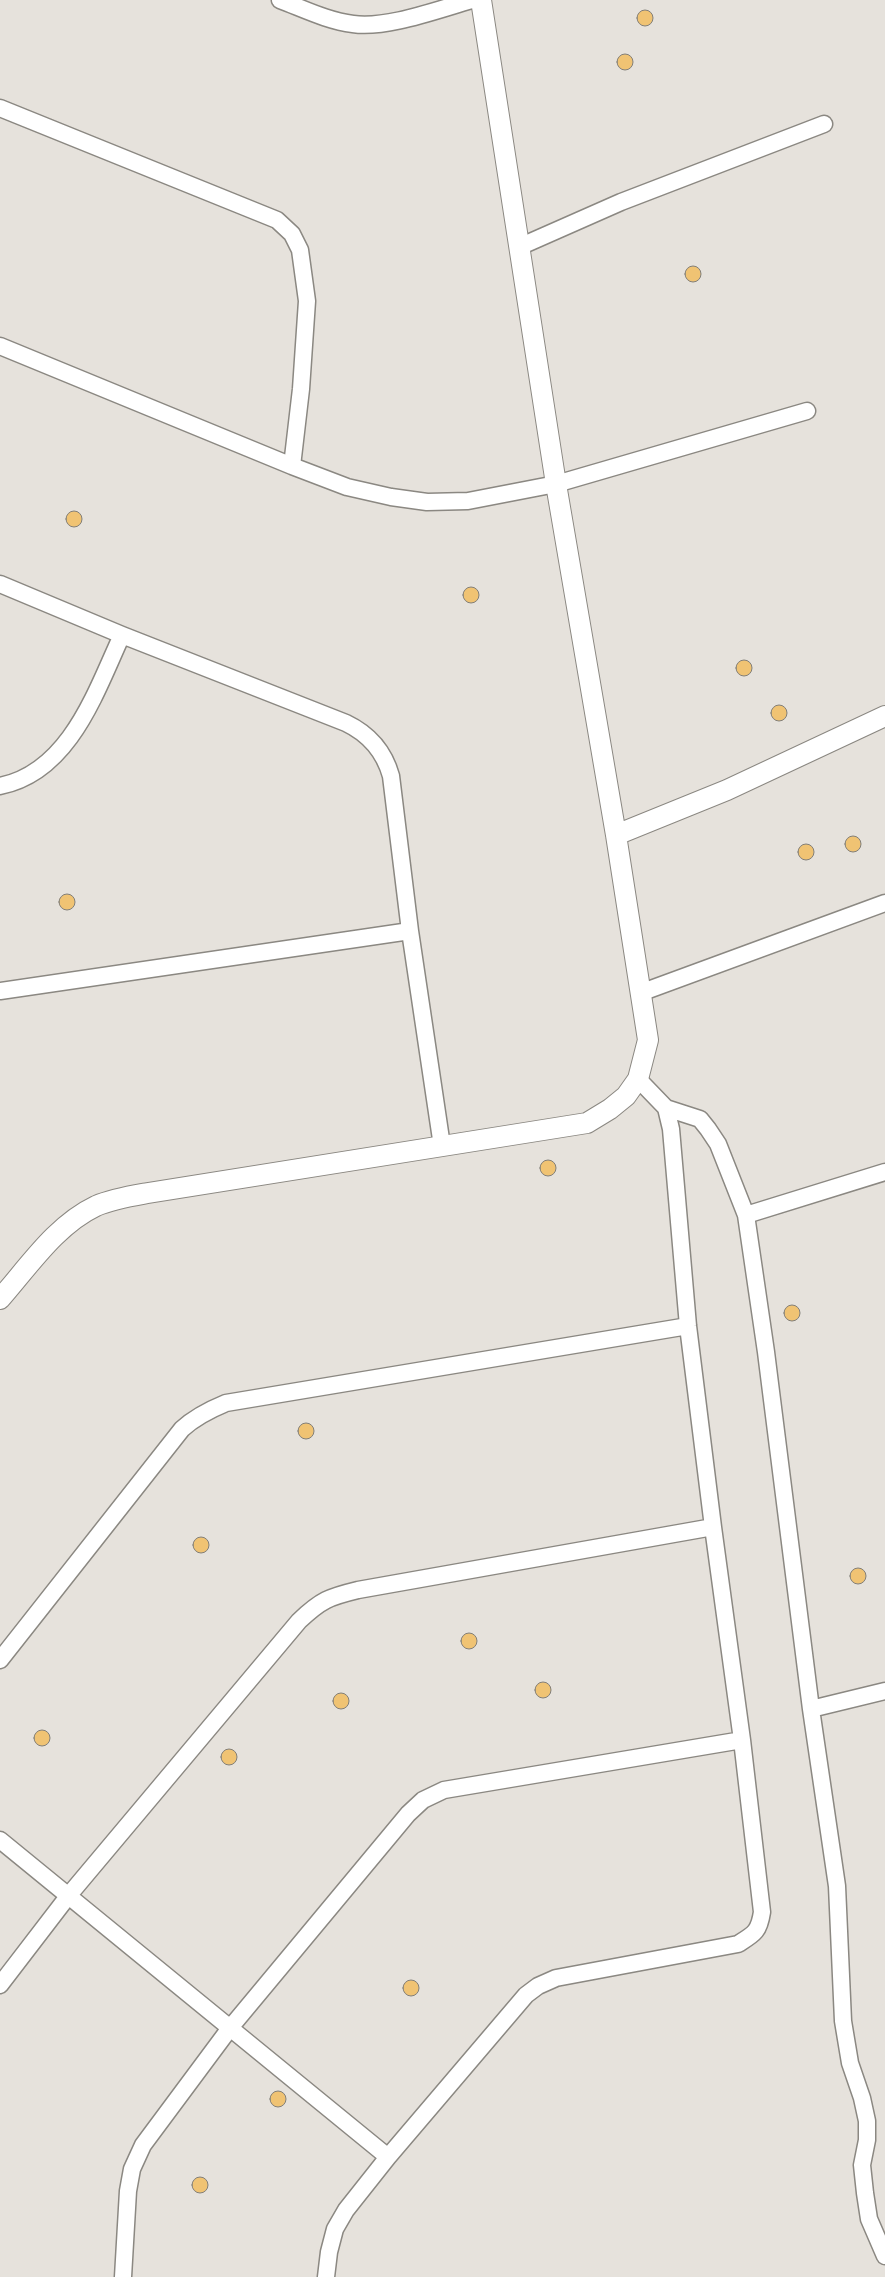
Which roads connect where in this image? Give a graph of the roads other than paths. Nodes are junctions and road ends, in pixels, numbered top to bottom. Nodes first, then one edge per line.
1 (280, 0) edge
2 (472, 0) edge
3 (481, 0) edge
4 (0, 108) edge
5 (824, 124) dead end
6 (519, 247) junction
7 (0, 346) edge
8 (807, 411) dead end
9 (292, 466) junction
10 (556, 484) junction
11 (0, 584) edge
12 (122, 635) junction
13 (885, 716) edge
14 (0, 786) edge
15 (616, 835) junction
16 (885, 904) edge
17 (410, 931) junction
18 (0, 990) edge
19 (640, 993) junction
20 (638, 1079) junction
21 (666, 1108) junction
22 (442, 1146) junction
23 (885, 1172) edge
24 (746, 1214) junction
25 (0, 1299) edge
26 (688, 1326) junction
27 (712, 1527) junction
28 (0, 1660) edge
29 (885, 1691) edge
30 (811, 1709) junction
31 (742, 1740) junction
32 (0, 1840) edge
33 (69, 1895) junction
34 (0, 1985) edge
35 (230, 2028) junction
36 (388, 2157) junction
37 (885, 2256) edge
38 (123, 2277) edge
39 (326, 2277) edge

1 - 2 street
3 - 6 street
4 - 9 street
5 - 6 street
6 - 10 street
7 - 9 street
8 - 10 street
9 - 10 street
10 - 15 street
11 - 12 street
12 - 14 street
12 - 17 street
13 - 15 street
15 - 19 street
16 - 19 street
17 - 18 street
17 - 22 street
19 - 20 street
20 - 21 street
20 - 22 street
21 - 24 street
21 - 26 street
22 - 25 street
23 - 24 street
24 - 30 street
26 - 27 street
26 - 28 street
27 - 31 street
27 - 33 street
29 - 30 street
30 - 37 street
31 - 35 street
31 - 36 street
32 - 33 street
33 - 34 street
33 - 35 street
35 - 36 street
35 - 38 street
36 - 39 street

